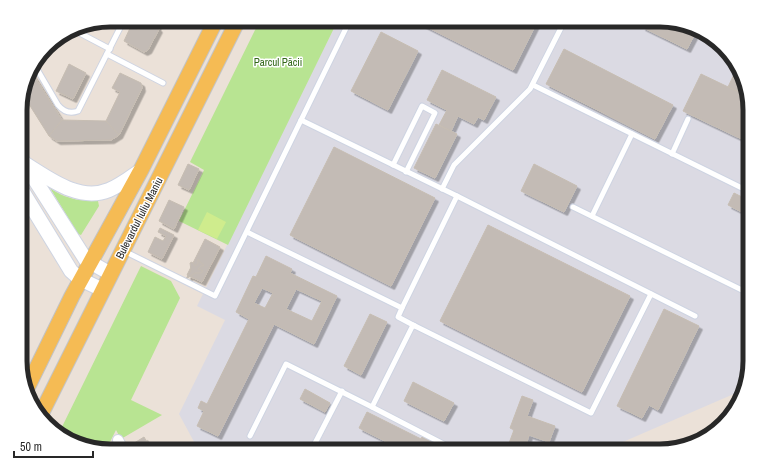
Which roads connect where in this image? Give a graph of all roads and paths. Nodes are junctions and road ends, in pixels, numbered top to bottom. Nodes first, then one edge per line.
1 (120, 27) edge
2 (212, 27) edge
3 (234, 27) edge
4 (347, 27) edge
5 (562, 27) edge
6 (78, 33) edge
7 (108, 52) junction
8 (37, 70) edge
9 (163, 83) dead end
10 (533, 84) junction
11 (688, 119) dead end
12 (301, 120) junction
13 (632, 134) junction
14 (672, 154) junction
15 (27, 163) edge
16 (393, 165) junction
17 (27, 168) edge
18 (140, 170) junction
19 (406, 172) junction
20 (442, 189) junction
21 (743, 189) edge
22 (457, 196) junction
23 (27, 199) edge
24 (573, 207) dead end
25 (592, 216) junction
26 (247, 232) junction
27 (123, 250) junction
28 (89, 262) junction
29 (111, 274) junction
30 (80, 279) junction
31 (102, 290) junction
32 (743, 291) edge
33 (650, 294) junction
34 (402, 308) junction
35 (695, 316) dead end
36 (415, 326) junction
37 (30, 382) edge
38 (342, 391) junction
39 (372, 407) junction
40 (43, 410) edge
41 (250, 436) dead end
42 (118, 440) dead end
43 (120, 444) edge
44 (315, 444) edge
45 (443, 444) edge

1 - 7 lane
2 - 18 main road, Bulevardul Iuliu Maniu
3 - 27 main road, Bulevardul Iuliu Maniu
4 - 12 lane
5 - 10 lane
6 - 7 lane
7 - 8 lane
7 - 9 lane
10 - 13 lane
10 - 20 lane
11 - 14 lane
12 - 16 lane
12 - 26 lane
13 - 14 lane
13 - 25 lane
14 - 21 lane
15 - 18 main road
16 - 19 lane
16 - 19 lane
17 - 28 main road
18 - 28 main road, Bulevardul Iuliu Maniu
19 - 20 lane
20 - 22 lane
22 - 33 lane
22 - 34 lane
23 - 30 main road
24 - 25 lane
25 - 32 lane
26 - 27 lane
26 - 34 lane
27 - 29 main road, Bulevardul Iuliu Maniu
28 - 29 main road
28 - 30 main road, Bulevardul Iuliu Maniu
29 - 31 main road, Bulevardul Iuliu Maniu
30 - 31 main road
30 - 37 main road, Bulevardul Iuliu Maniu
31 - 40 main road, Bulevardul Iuliu Maniu
33 - 35 lane
33 - 36 lane
34 - 36 lane
36 - 39 lane
38 - 39 lane
38 - 41 lane
38 - 44 lane
39 - 45 lane
42 - 43 street

